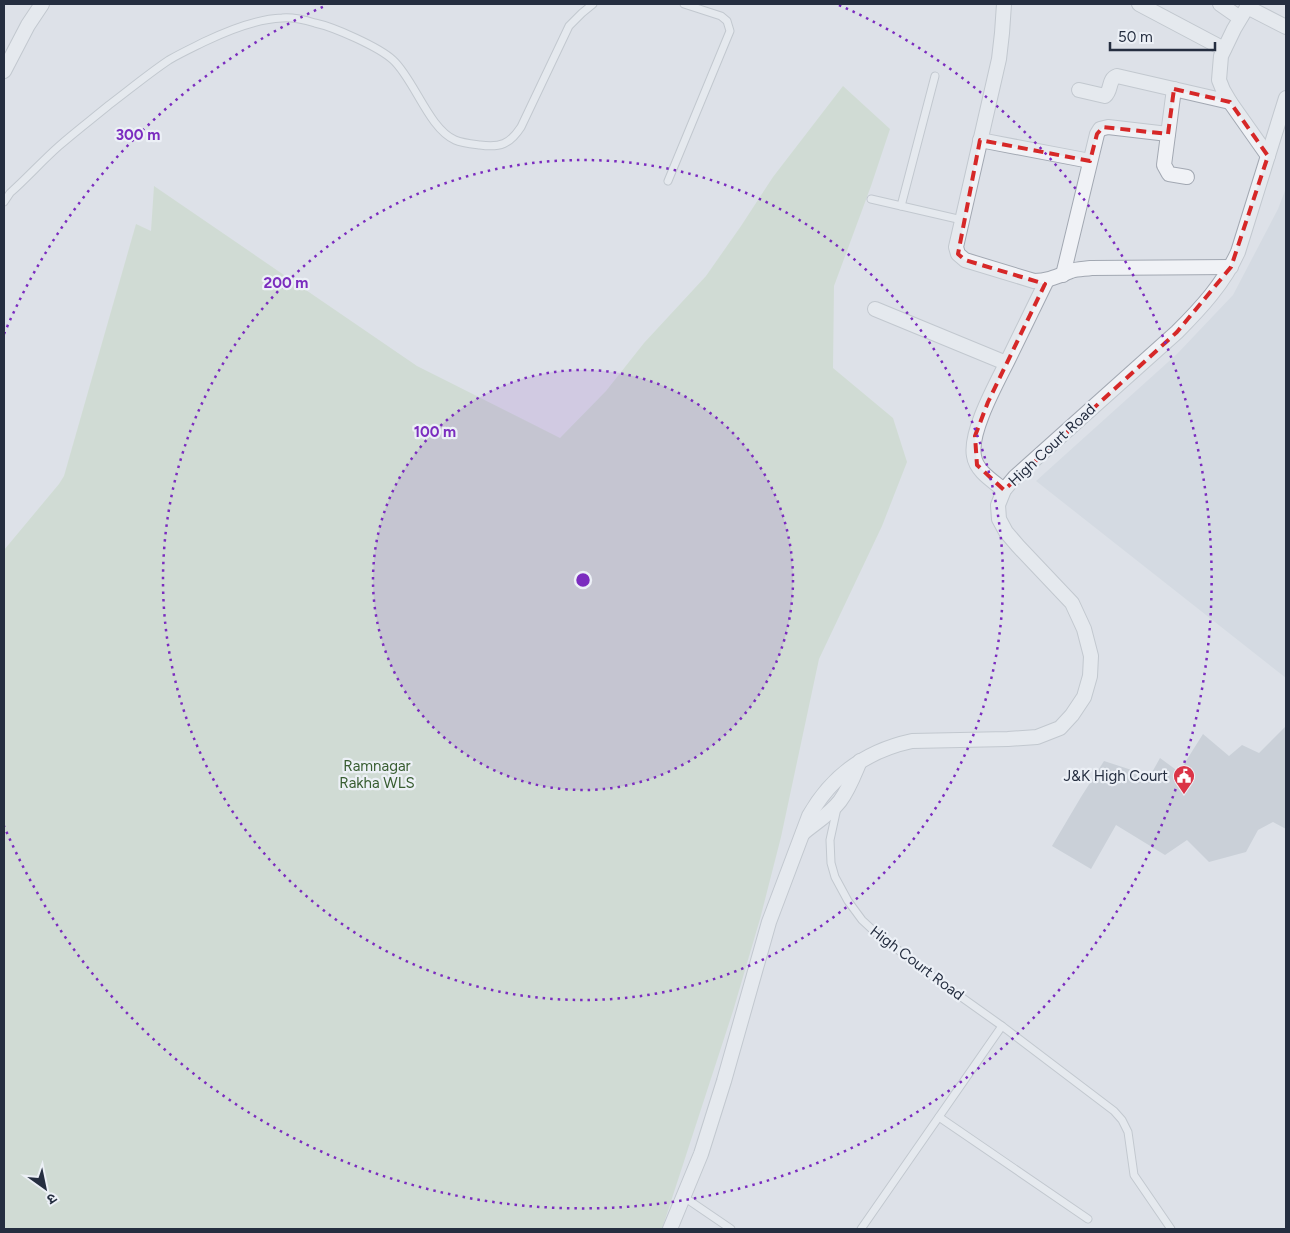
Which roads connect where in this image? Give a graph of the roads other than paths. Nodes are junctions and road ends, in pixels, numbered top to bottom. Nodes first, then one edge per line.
1 (42, 4) edge
2 (593, 4) edge
3 (684, 4) edge
4 (1004, 4) edge
5 (1139, 4) edge
6 (1220, 4) edge
7 (1245, 10) edge
8 (1286, 27) edge
9 (1224, 49) junction
10 (4, 68) edge
11 (936, 76) dead end
12 (1174, 89) junction
13 (1079, 90) dead end
14 (1286, 98) edge
15 (1230, 102) junction
16 (1168, 134) junction
17 (980, 140) junction
18 (1268, 156) junction
19 (1090, 160) junction
20 (1187, 177) dead end
21 (668, 181) dead end
22 (871, 199) dead end
23 (4, 202) edge
24 (901, 206) junction
25 (962, 220) junction
26 (1231, 267) junction
27 (1063, 275) junction
28 (1047, 280) junction
29 (875, 308) dead end
30 (1006, 363) junction
31 (1004, 490) junction
32 (860, 761) junction
33 (838, 803) junction
34 (802, 833) junction
35 (1002, 1026) junction
36 (939, 1117) junction
37 (684, 1197) junction
38 (1088, 1219) dead end
39 (670, 1229) edge
40 (731, 1229) edge
41 (861, 1229) edge
42 (1171, 1229) edge

1 - 10 street
2 - 23 lane
3 - 21 lane
4 - 17 street
5 - 9 street
6 - 7 street
7 - 8 street
7 - 9 street
9 - 15 street
11 - 24 lane
12 - 13 street
12 - 15 street
12 - 16 street
14 - 18 street, High Court Road
15 - 18 street
16 - 19 street
16 - 20 street
17 - 19 street
17 - 25 street
18 - 26 street, High Court Road
19 - 27 street
22 - 24 lane
24 - 25 lane
25 - 28 street
26 - 27 street
26 - 31 street, High Court Road
27 - 28 street
28 - 30 street
29 - 30 street
30 - 31 street
31 - 32 street, High Court Road
32 - 33 street
32 - 34 street, High Court Road
33 - 34 street
33 - 35 lane, High Court Road
34 - 37 street, High Court Road
35 - 36 lane
35 - 42 lane, High Court Road
36 - 38 lane
36 - 41 lane
37 - 39 street, High Court Road
37 - 40 lane

